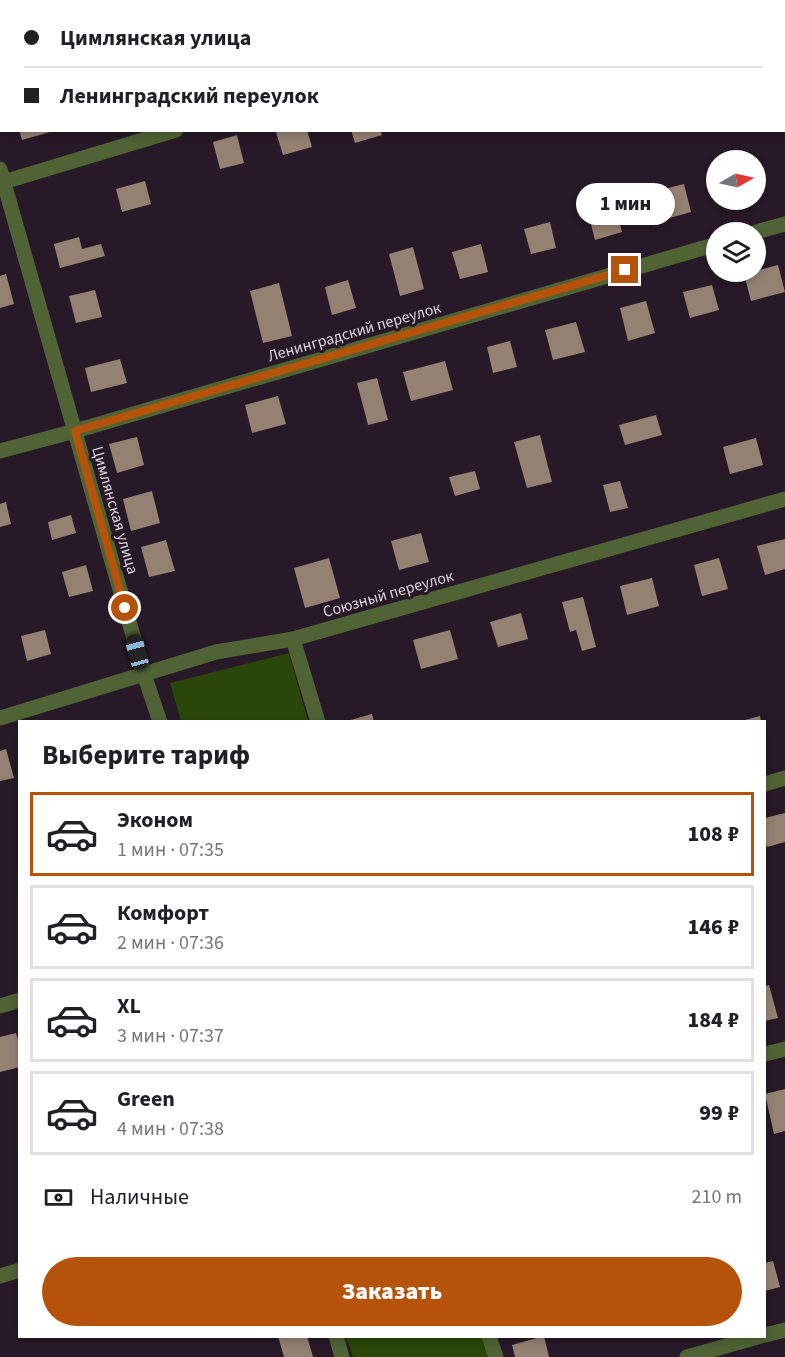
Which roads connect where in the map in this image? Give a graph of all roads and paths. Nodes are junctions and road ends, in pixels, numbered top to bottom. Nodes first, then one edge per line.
1 (169, 132) edge
2 (1, 178) edge
3 (785, 224) edge
4 (766, 229) edge
5 (706, 247) edge
6 (75, 431) junction
7 (0, 452) edge
8 (785, 499) edge
9 (293, 639) junction
10 (144, 674) junction
11 (0, 718) edge
12 (159, 720) edge
13 (317, 720) edge
14 (785, 778) edge
15 (766, 784) edge
16 (18, 1001) edge
17 (0, 1006) edge
18 (785, 1048) edge
19 (766, 1054) edge
20 (18, 1271) edge
21 (0, 1276) edge
22 (785, 1330) edge
23 (766, 1335) edge
24 (337, 1338) edge
25 (490, 1338) edge
26 (756, 1338) edge
27 (342, 1357) edge
28 (496, 1357) edge
29 (687, 1357) edge

1 - 2 street
2 - 6 street, Цимлянская улица
3 - 4 street
5 - 6 street, Ленинградский переулок
6 - 7 street, Ленинградский переулок
6 - 10 street, Цимлянская улица
8 - 9 street, Союзный переулок
9 - 10 street, Союзный переулок
9 - 13 street
10 - 11 street, Союзный переулок
10 - 12 street, Цимлянская улица
14 - 15 street
16 - 17 street
18 - 19 street
20 - 21 street
22 - 23 street
24 - 27 street
25 - 28 street
26 - 29 street

